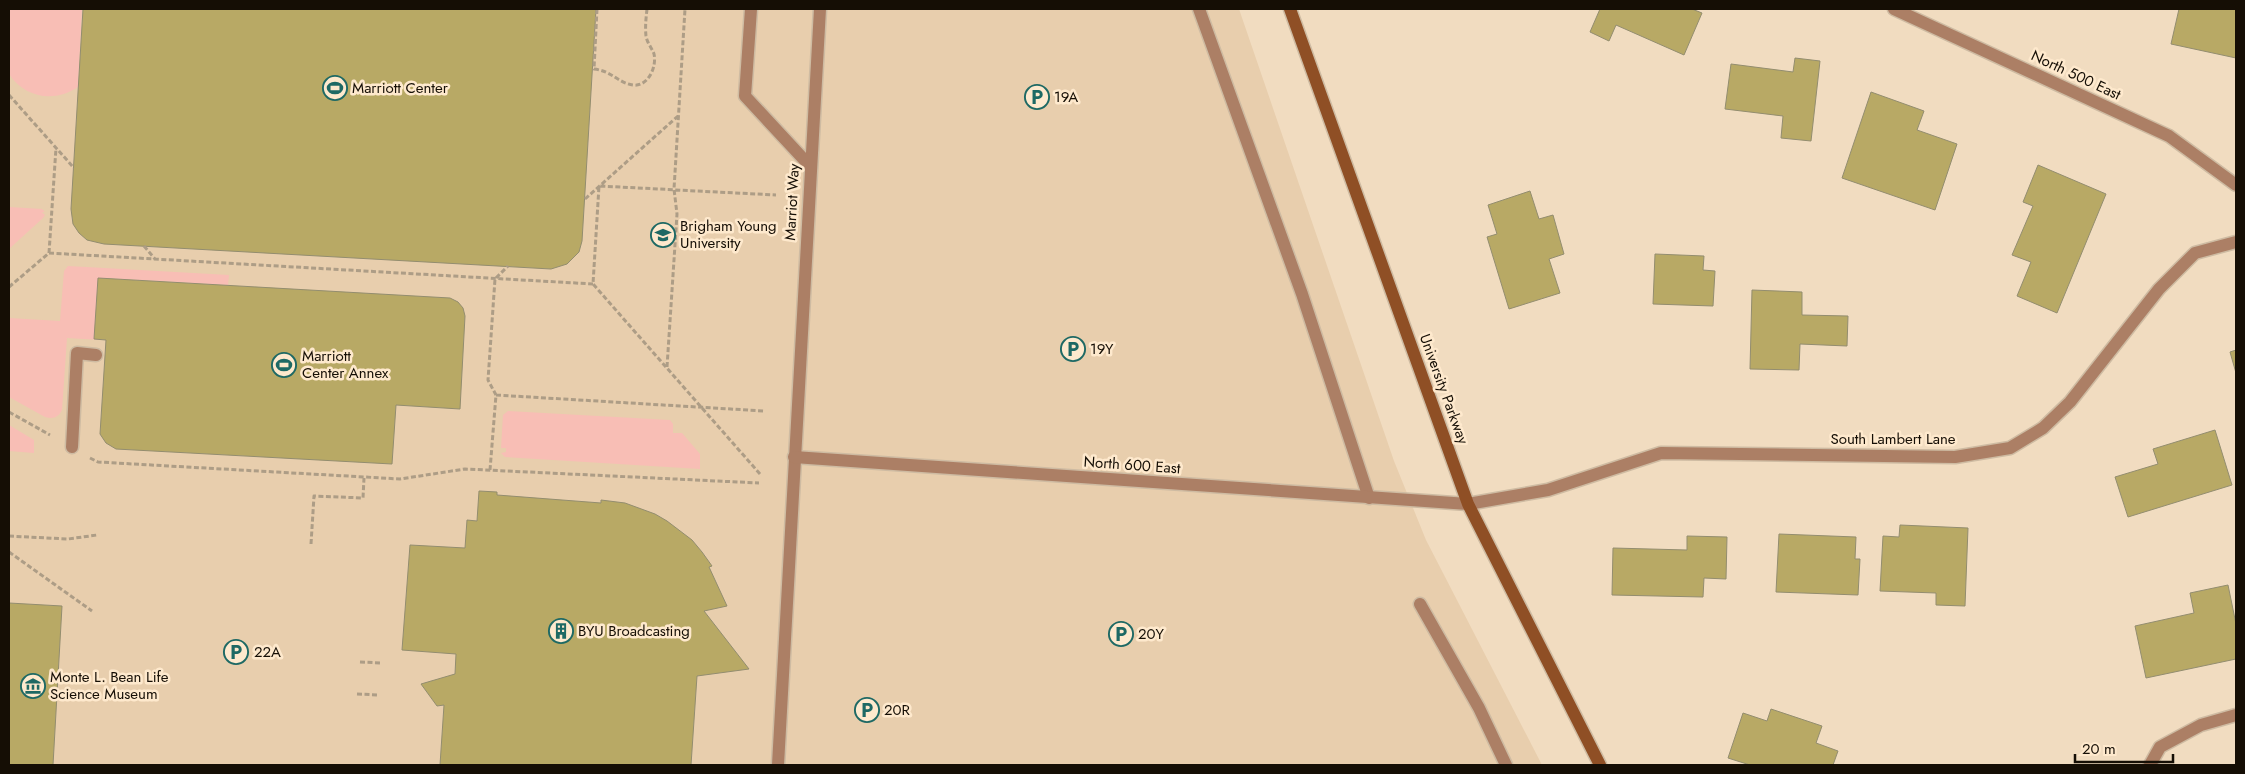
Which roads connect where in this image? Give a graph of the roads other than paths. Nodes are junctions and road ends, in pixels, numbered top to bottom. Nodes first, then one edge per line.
1 (751, 9) edge
2 (820, 9) edge
3 (1199, 9) edge
4 (1290, 9) edge
5 (1894, 9) edge
6 (810, 166) junction
7 (2236, 185) edge
8 (2236, 242) edge
9 (96, 355) dead end
10 (72, 447) road end
11 (794, 457) junction
12 (1369, 498) junction
13 (1468, 504) junction
14 (1420, 604) dead end
15 (2236, 715) edge
16 (778, 765) edge
17 (1506, 765) edge
18 (1600, 765) edge
19 (2150, 765) edge

1 - 6 street
2 - 6 street, Marriot Way
3 - 12 street
4 - 13 main road, University Parkway
5 - 7 street, North 500 East
6 - 11 street, Marriot Way
8 - 13 street, South Lambert Lane
9 - 10 street
11 - 12 street, North 600 East
11 - 16 street, Marriot Way
12 - 13 street, North 600 East
13 - 18 main road, University Parkway
14 - 17 street
15 - 19 street

